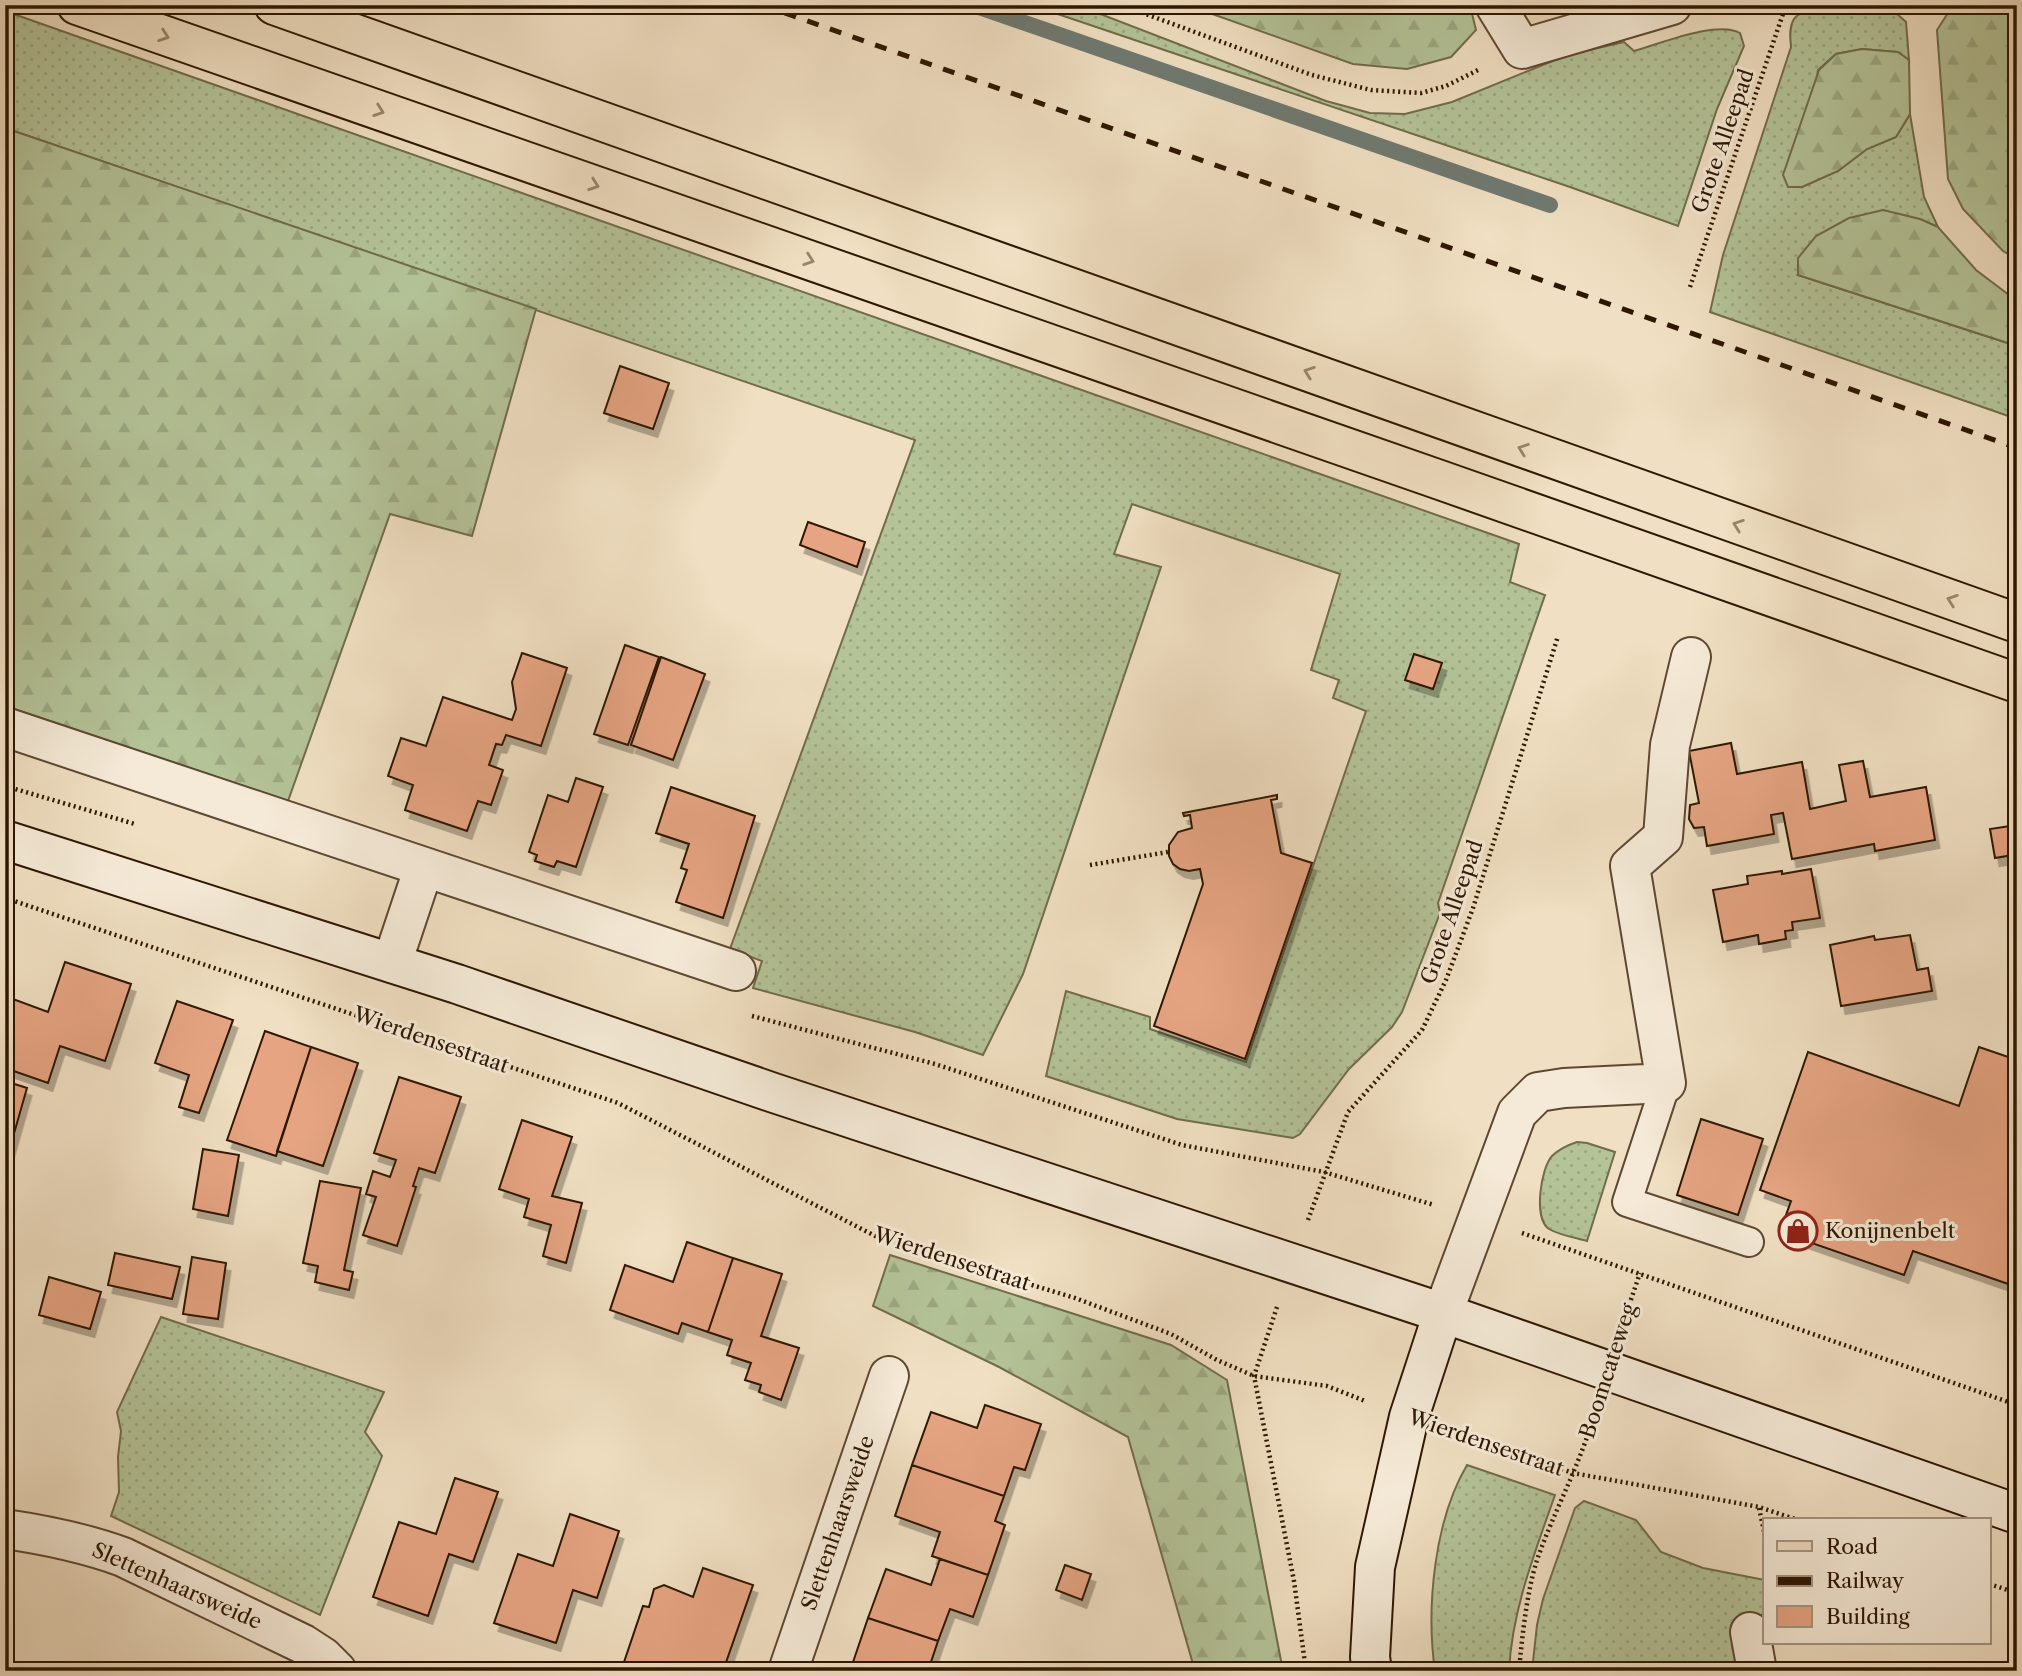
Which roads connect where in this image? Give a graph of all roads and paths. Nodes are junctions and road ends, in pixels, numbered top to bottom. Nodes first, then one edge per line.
1 (77, 5) edge
2 (274, 5) edge
3 (1121, 5) edge
4 (1495, 5) edge
5 (1672, 5) edge
6 (1786, 5) edge
7 (1522, 49) junction
8 (1690, 287) dead end
9 (2017, 622) edge
10 (1558, 636) dead end
11 (1691, 657) dead end
12 (2017, 683) edge
13 (5, 727) edge
14 (5, 840) edge
15 (1168, 852) dead end
16 (1090, 865) dead end
17 (424, 867) junction
18 (5, 898) edge
19 (392, 963) junction
20 (736, 971) dead end
21 (750, 1015) dead end
22 (1666, 1083) junction
23 (1749, 1242) dead end
24 (1443, 1313) junction
25 (1606, 1371) junction
26 (889, 1376) dead end
27 (1254, 1376) junction
28 (2017, 1405) edge
29 (1409, 1417) junction
30 (1573, 1473) junction
31 (1759, 1507) junction
32 (2017, 1514) edge
33 (1792, 1518) edge
34 (1763, 1526) edge
35 (5, 1530) edge
36 (1990, 1584) edge
37 (2017, 1593) edge
38 (1750, 1632) dead end
39 (337, 1671) edge
40 (788, 1671) edge
41 (1306, 1671) edge
42 (1372, 1671) edge
43 (1519, 1671) edge
44 (1757, 1671) edge

1 -> 12 main road
9 -> 2 main road
3 - 7 path
4 - 7 street
5 - 7 street
6 - 8 path, Grote Alleepad
10 - 21 path, Grote Alleepad
11 - 22 street
13 - 17 street
14 - 19 street
15 - 16 path
17 - 19 street
17 - 20 street
18 - 27 path, Wierdensestraat
19 - 24 street
22 - 23 lane
22 - 24 street
24 - 25 street
24 - 29 street
25 - 28 path, Boomcateweg
25 - 30 path, Boomcateweg
25 - 32 street
26 - 40 street, Slettenhaarsweide
27 - 29 path, Wierdensestraat
27 - 41 path
29 - 30 path, Wierdensestraat
29 - 42 street
30 - 31 path, Wierdensestraat
30 - 43 path, Boomcateweg
31 - 33 path, Wierdensestraat
31 - 34 path
35 - 39 street, Slettenhaarsweide
36 - 37 path
38 - 44 street

